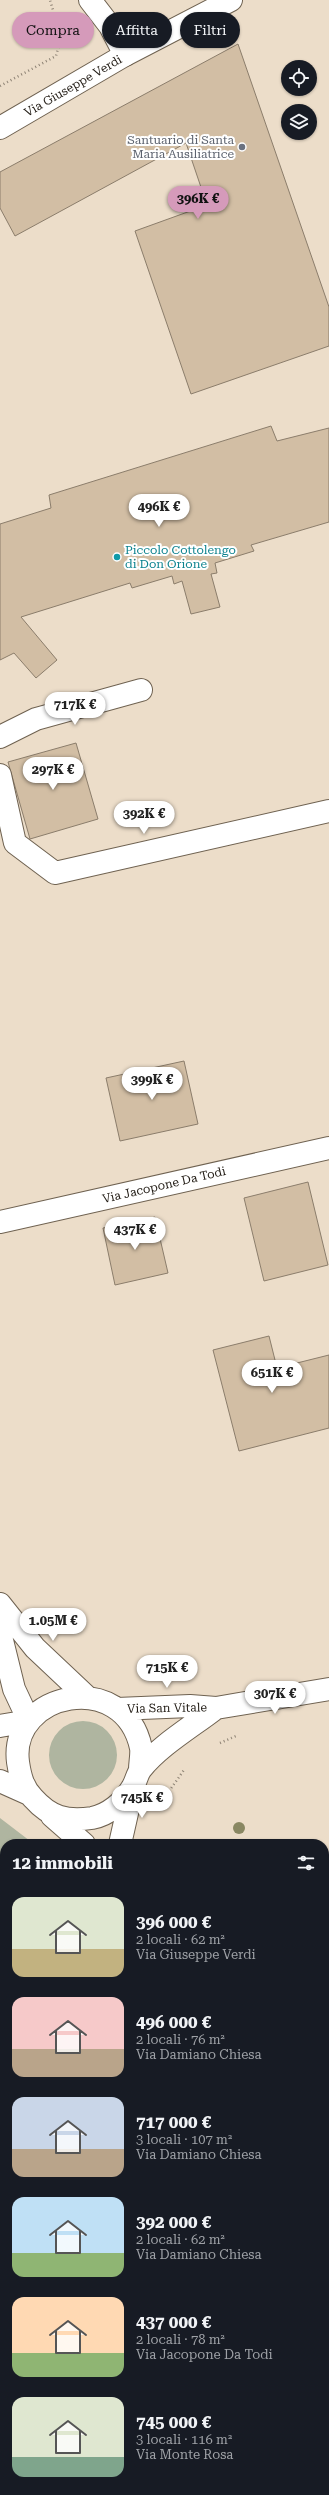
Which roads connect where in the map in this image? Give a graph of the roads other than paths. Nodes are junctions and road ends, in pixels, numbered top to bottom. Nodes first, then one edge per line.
1 (90, 0) edge
2 (231, 0) edge
3 (125, 55) junction
4 (0, 128) edge
5 (140, 690) dead end
6 (0, 737) edge
7 (0, 775) edge
8 (329, 811) edge
9 (329, 1148) edge
10 (0, 1222) edge
11 (0, 1604) edge
12 (0, 1632) edge
13 (329, 1689) edge
14 (87, 1697) junction
15 (216, 1708) junction
16 (117, 1709) junction
17 (29, 1721) junction
18 (0, 1726) edge
19 (136, 1779) junction
20 (0, 1781) edge
21 (29, 1794) junction
22 (51, 1815) junction
23 (78, 1839) edge
24 (121, 1839) edge

1 - 3 street
2 - 3 street, Via Giuseppe Verdi
3 - 4 street, Via Giuseppe Verdi
5 - 6 street
7 - 8 street
9 - 10 street, Via Jacopone Da Todi
11 - 14 street
12 - 17 street
13 - 15 street, Via San Vitale
14 - 16 street
14 - 17 street
15 - 16 street, Via San Vitale
15 - 19 street, Via San Vitale
16 - 19 street
17 - 18 street
17 - 21 street
19 - 22 street
19 - 24 street
20 - 21 street
21 - 22 street
22 - 23 street

